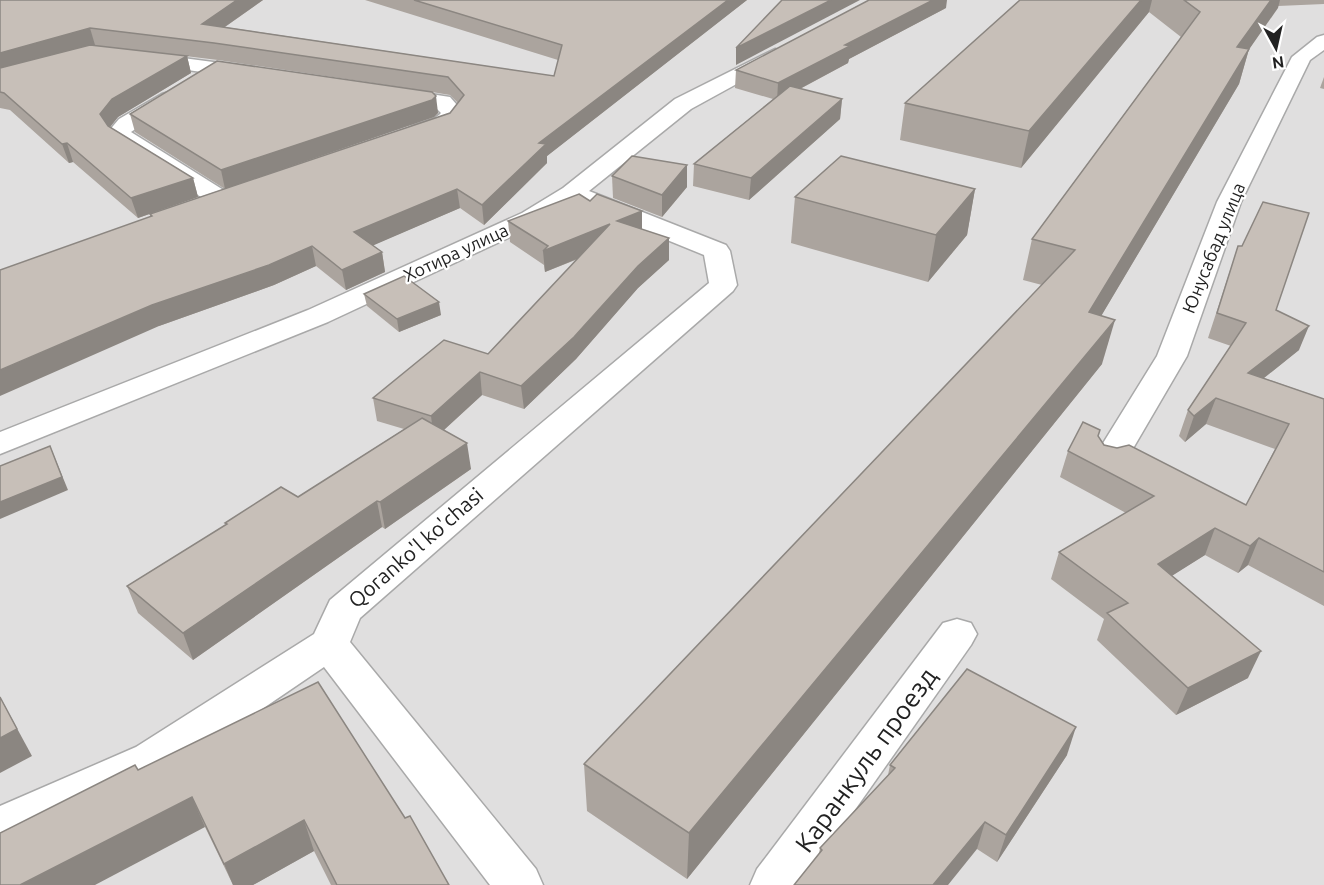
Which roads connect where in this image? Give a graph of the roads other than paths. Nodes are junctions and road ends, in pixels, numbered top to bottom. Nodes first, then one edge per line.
1 (1324, 40) edge
2 (796, 44) edge
3 (128, 57) edge
4 (218, 68) junction
5 (277, 77) edge
6 (371, 91) edge
7 (399, 139) edge
8 (246, 193) edge
9 (572, 193) junction
10 (224, 201) junction
11 (202, 208) edge
12 (0, 444) edge
13 (1109, 461) edge
14 (957, 634) dead end
15 (329, 644) junction
16 (0, 827) edge
17 (519, 885) edge
18 (774, 885) edge

1 - 13 street, Юнусабад улица
2 - 9 street, Хотира улица
3 - 4 street
4 - 5 street
4 - 10 street
6 - 7 street
8 - 10 street
9 - 12 street, Хотира улица
9 - 15 street, Qoranko'l ko'chasi
10 - 11 street
14 - 18 street, Каранкуль проезд
15 - 16 street
15 - 17 street

